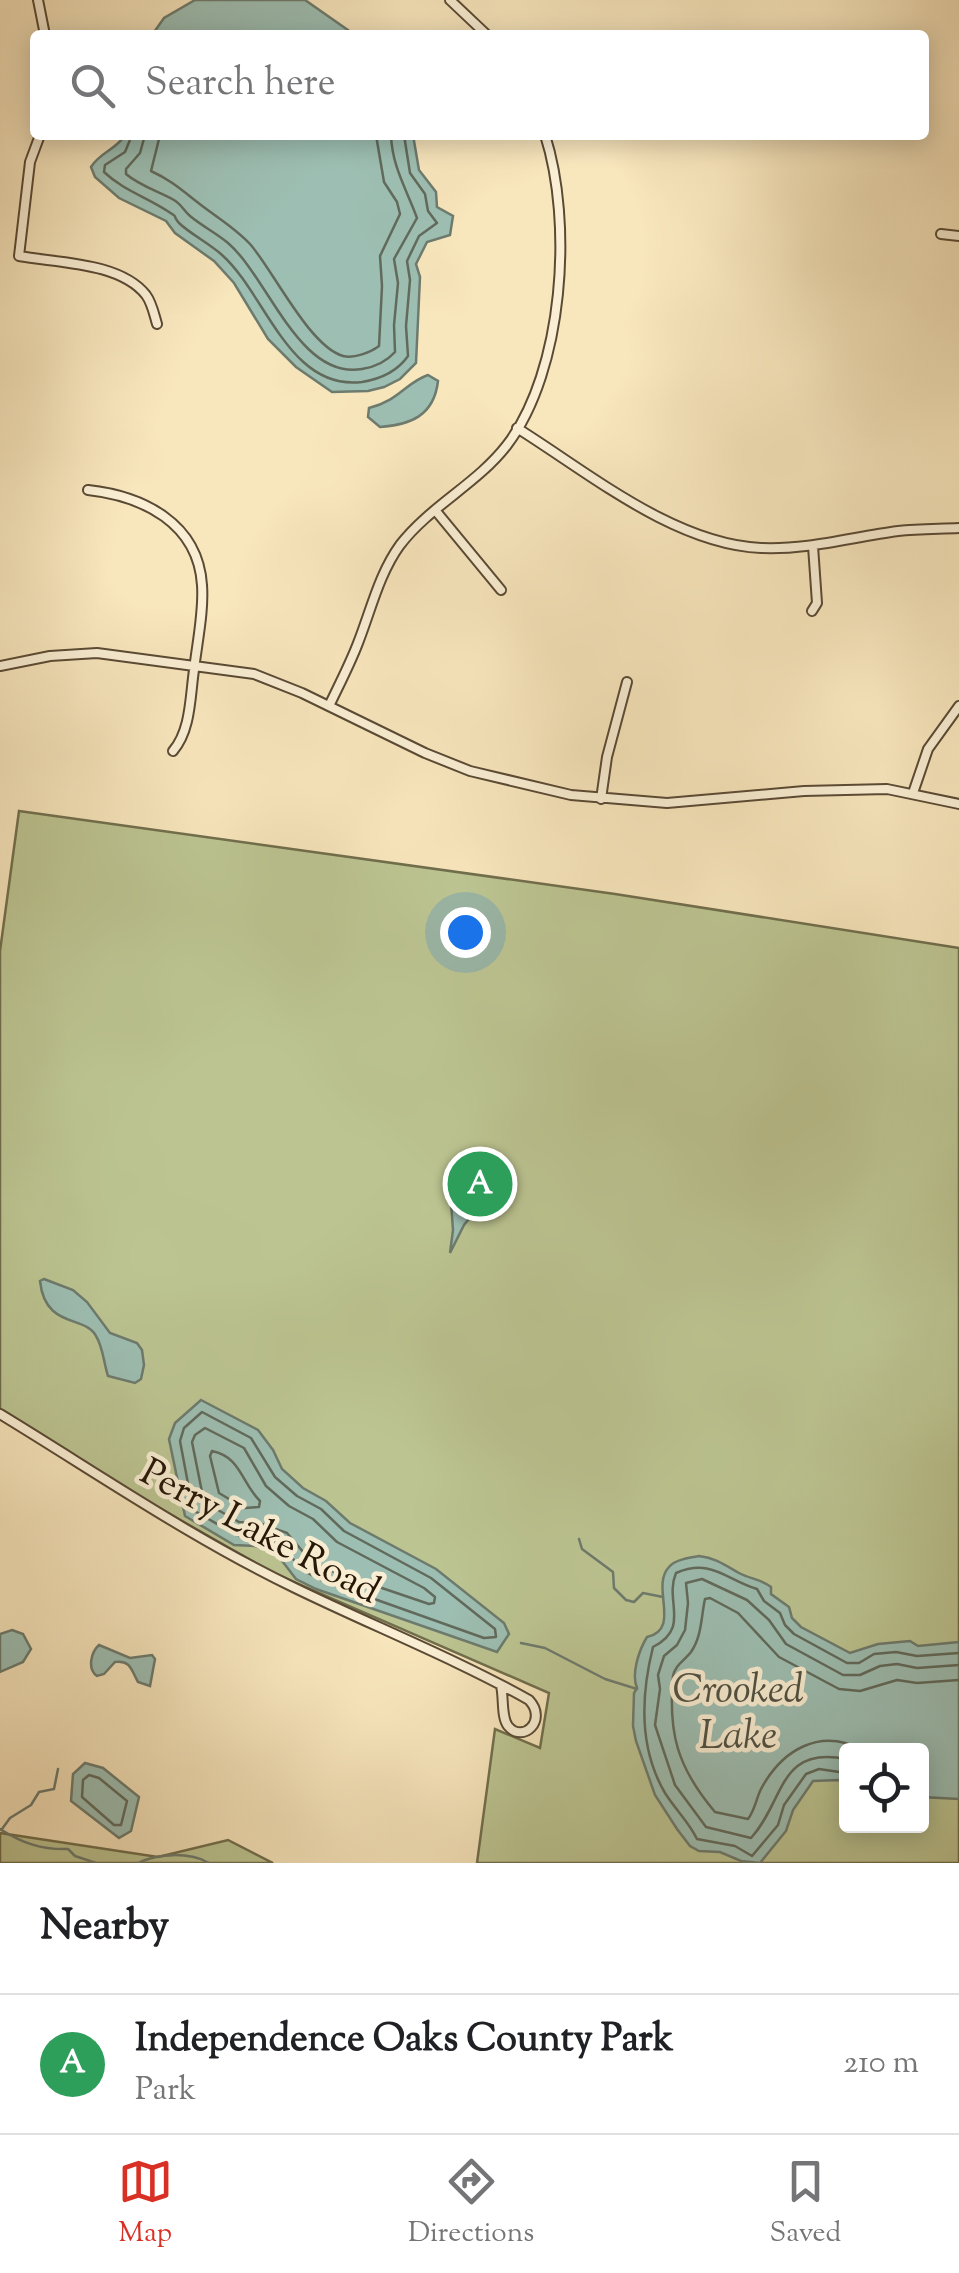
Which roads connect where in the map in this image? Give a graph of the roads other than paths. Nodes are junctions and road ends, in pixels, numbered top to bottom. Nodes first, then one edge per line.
1 (38, 0) edge
2 (450, 0) edge
3 (45, 30) edge
4 (481, 30) edge
5 (38, 140) edge
6 (546, 140) edge
7 (941, 234) dead end
8 (959, 236) edge
9 (157, 324) dead end
10 (517, 428) junction
11 (88, 490) dead end
12 (435, 510) junction
13 (959, 528) edge
14 (813, 546) junction
15 (501, 590) dead end
16 (812, 611) dead end
17 (194, 664) junction
18 (0, 666) edge
19 (627, 682) dead end
20 (328, 706) junction
21 (959, 706) edge
22 (173, 752) dead end
23 (913, 793) junction
24 (601, 799) junction
25 (959, 804) edge
26 (0, 1414) edge
27 (501, 1686) junction

1 - 3 street
2 - 4 street
5 - 9 street
6 - 10 street
7 - 8 street
10 - 12 street
10 - 14 street
11 - 17 street
12 - 15 street
12 - 20 street
13 - 14 street
14 - 16 street
17 - 18 street
17 - 20 street
17 - 22 street
19 - 24 street
20 - 24 street
21 - 23 street
23 - 24 street
23 - 25 street
26 - 27 street, Perry Lake Road
27 - 27 street, Perry Lake Road

